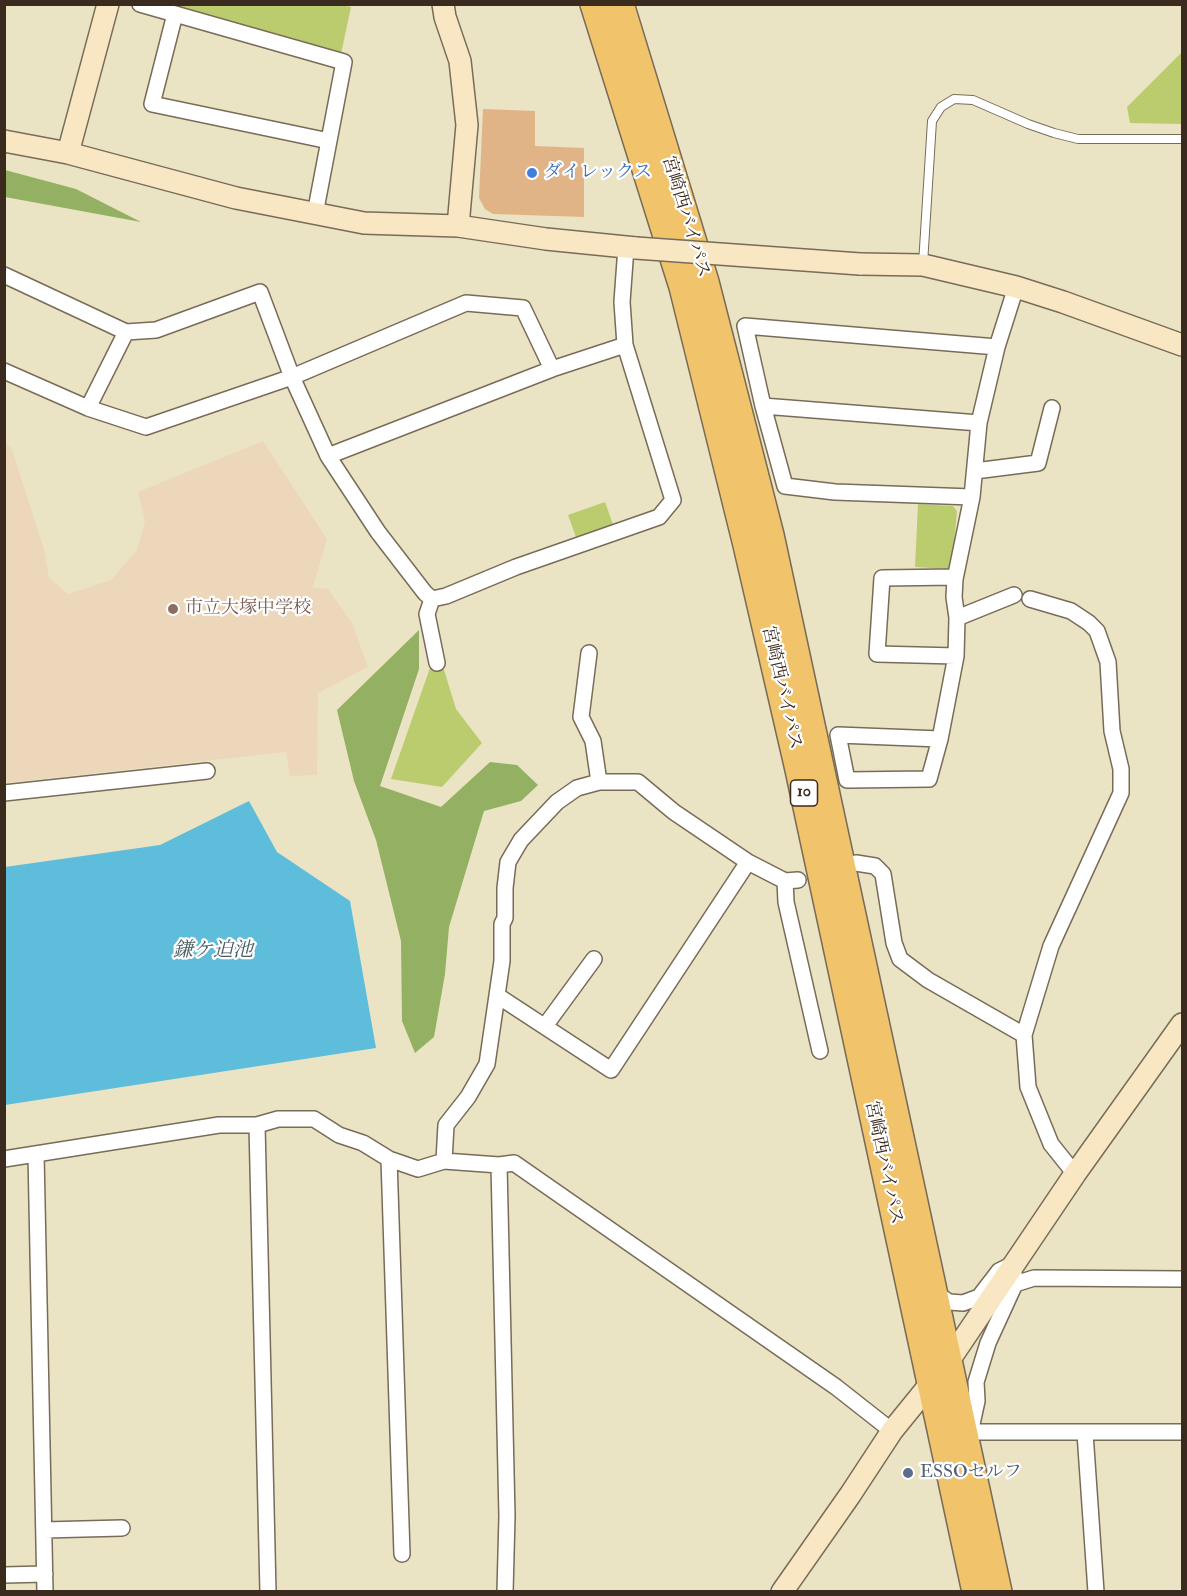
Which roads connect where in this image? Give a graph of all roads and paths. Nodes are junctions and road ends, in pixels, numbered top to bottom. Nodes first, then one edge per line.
1 (108, 4) edge
2 (140, 4) edge
3 (443, 4) edge
4 (594, 4) edge
5 (620, 4) edge
6 (175, 14) junction
7 (1182, 139) edge
8 (4, 141) edge
9 (329, 141) junction
10 (68, 153) junction
11 (315, 214) junction
12 (458, 226) junction
13 (631, 248) junction
14 (922, 265) junction
15 (4, 275) edge
16 (1016, 287) junction
17 (126, 332) junction
18 (625, 345) junction
19 (1182, 345) edge
20 (997, 347) junction
21 (552, 369) junction
22 (4, 371) edge
23 (292, 377) junction
24 (763, 406) junction
25 (88, 408) junction
26 (1052, 408) dead end
27 (979, 423) junction
28 (328, 456) junction
29 (975, 471) junction
30 (972, 497) junction
31 (955, 577) junction
32 (1014, 595) dead end
33 (432, 599) junction
34 (1030, 599) dead end
35 (957, 618) junction
36 (589, 653) dead end
37 (956, 656) junction
38 (437, 663) dead end
39 (940, 739) junction
40 (207, 771) dead end
41 (599, 782) junction
42 (4, 793) edge
43 (748, 862) junction
44 (856, 863) dead end
45 (594, 959) dead end
46 (498, 996) junction
47 (1182, 1024) edge
48 (545, 1026) junction
49 (1024, 1035) junction
50 (820, 1051) dead end
51 (257, 1125) junction
52 (36, 1154) junction
53 (4, 1158) edge
54 (389, 1159) junction
55 (444, 1161) junction
56 (499, 1165) junction
57 (1075, 1174) junction
58 (1014, 1274) junction
59 (1182, 1279) edge
60 (931, 1281) junction
61 (940, 1371) junction
62 (892, 1431) junction
63 (1182, 1432) edge
64 (1085, 1433) junction
65 (970, 1445) junction
66 (122, 1528) dead end
67 (44, 1530) junction
68 (402, 1554) dead end
69 (45, 1574) junction
70 (4, 1575) edge
71 (45, 1592) edge
72 (268, 1592) edge
73 (505, 1592) edge
74 (782, 1592) edge
75 (976, 1592) edge
76 (998, 1592) edge
77 (1096, 1592) edge

1 - 10 street
2 - 6 street
3 - 12 street
4 - 61 highway, 宮崎西バイパス / 10
5 - 60 highway, 宮崎西バイパス / 10
6 - 9 street
6 - 9 street
7 - 14 lane
8 - 10 street
9 - 11 street
10 - 11 street
11 - 12 street
12 - 13 street
13 - 14 street, bridge
13 - 18 street
14 - 16 street
15 - 17 street
16 - 19 street
16 - 20 street
17 - 23 street
17 - 25 street
18 - 21 street
18 - 33 street
20 - 24 street
20 - 27 street
21 - 23 street
21 - 28 street
22 - 25 street
23 - 25 street
23 - 28 street
24 - 27 street
24 - 30 street
26 - 29 street
27 - 29 street
28 - 33 street
29 - 30 street
30 - 31 street
31 - 35 street
31 - 37 street
32 - 35 street
33 - 38 street
34 - 49 street
35 - 37 street
36 - 41 street
37 - 39 street
39 - 39 street
40 - 42 street
41 - 43 street
41 - 46 street
43 - 48 street
43 - 50 street
44 - 49 street
45 - 48 street
46 - 48 street
46 - 55 street
47 - 57 street
49 - 57 street
51 - 52 street
51 - 54 street
51 - 72 street
52 - 53 street
52 - 67 street
54 - 55 street
54 - 68 street
55 - 56 street
56 - 62 street
56 - 73 street
57 - 58 street
58 - 59 street
58 - 60 street
58 - 61 street
58 - 65 street
60 - 61 highway, 宮崎西バイパス / 10
61 - 62 street
61 - 65 highway, 宮崎西バイパス / 10
61 - 75 highway, 宮崎西バイパス / 10
62 - 74 street
63 - 64 street
64 - 65 street
64 - 77 street
65 - 76 highway, 宮崎西バイパス / 10
66 - 67 street
67 - 69 street
69 - 70 street
69 - 71 street

